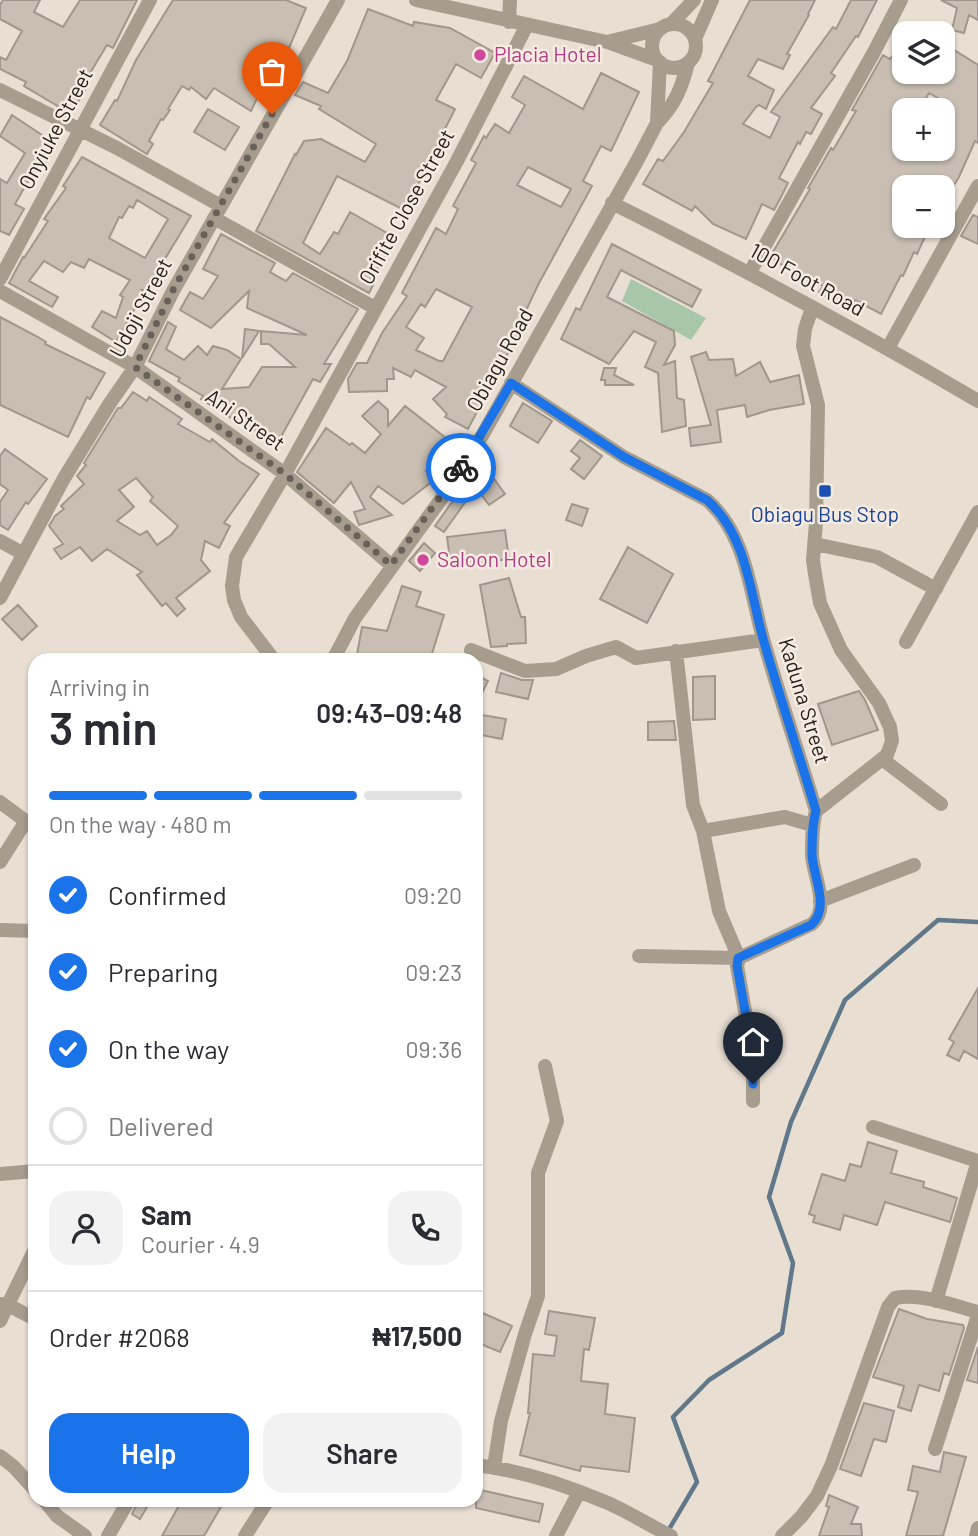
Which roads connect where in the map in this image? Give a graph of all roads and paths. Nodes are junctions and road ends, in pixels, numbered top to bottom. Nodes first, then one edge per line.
1 (150, 0) edge
2 (338, 0) edge
3 (416, 0) edge
4 (510, 0) edge
5 (694, 0) edge
6 (712, 0) edge
7 (901, 0) edge
8 (509, 22) junction
9 (527, 25) junction
10 (666, 26) junction
11 (695, 39) junction
12 (607, 42) junction
13 (659, 61) junction
14 (688, 63) junction
15 (0, 90) edge
16 (657, 123) junction
17 (80, 130) junction
18 (978, 186) edge
19 (612, 203) junction
20 (218, 212) junction
21 (750, 272) junction
22 (0, 279) edge
23 (0, 291) edge
24 (812, 307) junction
25 (375, 308) junction
26 (888, 348) junction
27 (135, 367) junction
28 (511, 383) junction
29 (978, 401) edge
30 (285, 474) junction
31 (978, 512) edge
32 (0, 541) edge
33 (815, 544) junction
34 (22, 554) junction
35 (391, 565) junction
36 (936, 589) junction
37 (0, 598) edge
38 (763, 640) junction
39 (906, 642) dead end
40 (471, 650) dead end
41 (676, 651) junction
42 (268, 653) edge
43 (337, 653) edge
44 (479, 653) edge
45 (483, 655) edge
46 (882, 759) junction
47 (0, 802) edge
48 (941, 804) dead end
49 (814, 818) junction
50 (28, 823) edge
51 (28, 829) edge
52 (702, 831) junction
53 (0, 862) edge
54 (914, 865) dead end
55 (820, 901) junction
56 (0, 930) edge
57 (28, 931) edge
58 (639, 956) dead end
59 (738, 958) junction
60 (545, 1066) dead end
61 (753, 1101) dead end
62 (873, 1127) dead end
63 (978, 1161) edge
64 (28, 1172) edge
65 (0, 1174) edge
66 (28, 1262) edge
67 (936, 1301) junction
68 (4, 1305) edge
69 (978, 1313) edge
70 (28, 1316) edge
71 (0, 1321) edge
72 (935, 1449) dead end
73 (0, 1456) edge
74 (483, 1466) edge
75 (494, 1467) junction
76 (28, 1483) edge
77 (579, 1492) junction
78 (50, 1507) edge
79 (125, 1507) edge
80 (264, 1507) edge
81 (978, 1528) edge
82 (665, 1533) edge
83 (85, 1536) edge
84 (107, 1536) edge
85 (245, 1536) edge
86 (556, 1536) edge
87 (782, 1536) edge
88 (976, 1536) edge

1 - 17 street, Onyiuke Street
2 - 20 street, Udoji Street
3 - 8 street
4 - 8 street
5 - 10 street
6 - 11 street
7 - 21 street
8 - 9 street
9 - 12 street
9 - 25 street, Orifite Close Street
10 - 11 street
10 - 12 street
10 - 13 street
11 - 14 street
12 - 13 street
13 - 14 street
13 - 16 street, Obiagu Road
14 - 16 street
15 - 17 street
16 - 19 street, Obiagu Road
17 - 20 street
17 - 22 street, Onyiuke Street
18 - 26 street
19 - 21 street, 100 Foot Road
19 - 28 street, Obiagu Road
20 - 25 street
20 - 27 street, Udoji Street
21 - 24 street, 100 Foot Road
23 - 27 street, Ani Street
24 - 26 street, 100 Foot Road
24 - 33 street
25 - 30 street, Orifite Close Street
26 - 29 street, 100 Foot Road
27 - 30 street, Ani Street
27 - 34 street, Udoji Street
28 - 35 street, Obiagu Road
28 - 38 street, Kaduna Street
30 - 35 street, Ani Street
30 - 42 street, Orifite Close Street
31 - 36 street
32 - 34 street
33 - 36 street
33 - 46 street
34 - 37 street, Udoji Street
35 - 43 street, Obiagu Road
36 - 39 street
38 - 41 street
38 - 49 street, Kaduna Street
40 - 44 street
41 - 45 street
41 - 52 street
46 - 48 street
46 - 49 street
47 - 50 street
49 - 52 street
49 - 55 street, Kaduna Street
51 - 53 street
52 - 59 street
54 - 55 street
55 - 59 street
56 - 57 street
58 - 59 street
59 - 61 street
60 - 75 street
62 - 63 street
63 - 67 street
64 - 65 street
66 - 68 street
67 - 69 street
67 - 87 street
68 - 70 street
68 - 71 street
69 - 72 street
73 - 76 street
74 - 75 street
75 - 77 street
77 - 82 street
77 - 86 street
78 - 83 street
79 - 84 street
80 - 85 street
81 - 88 street

